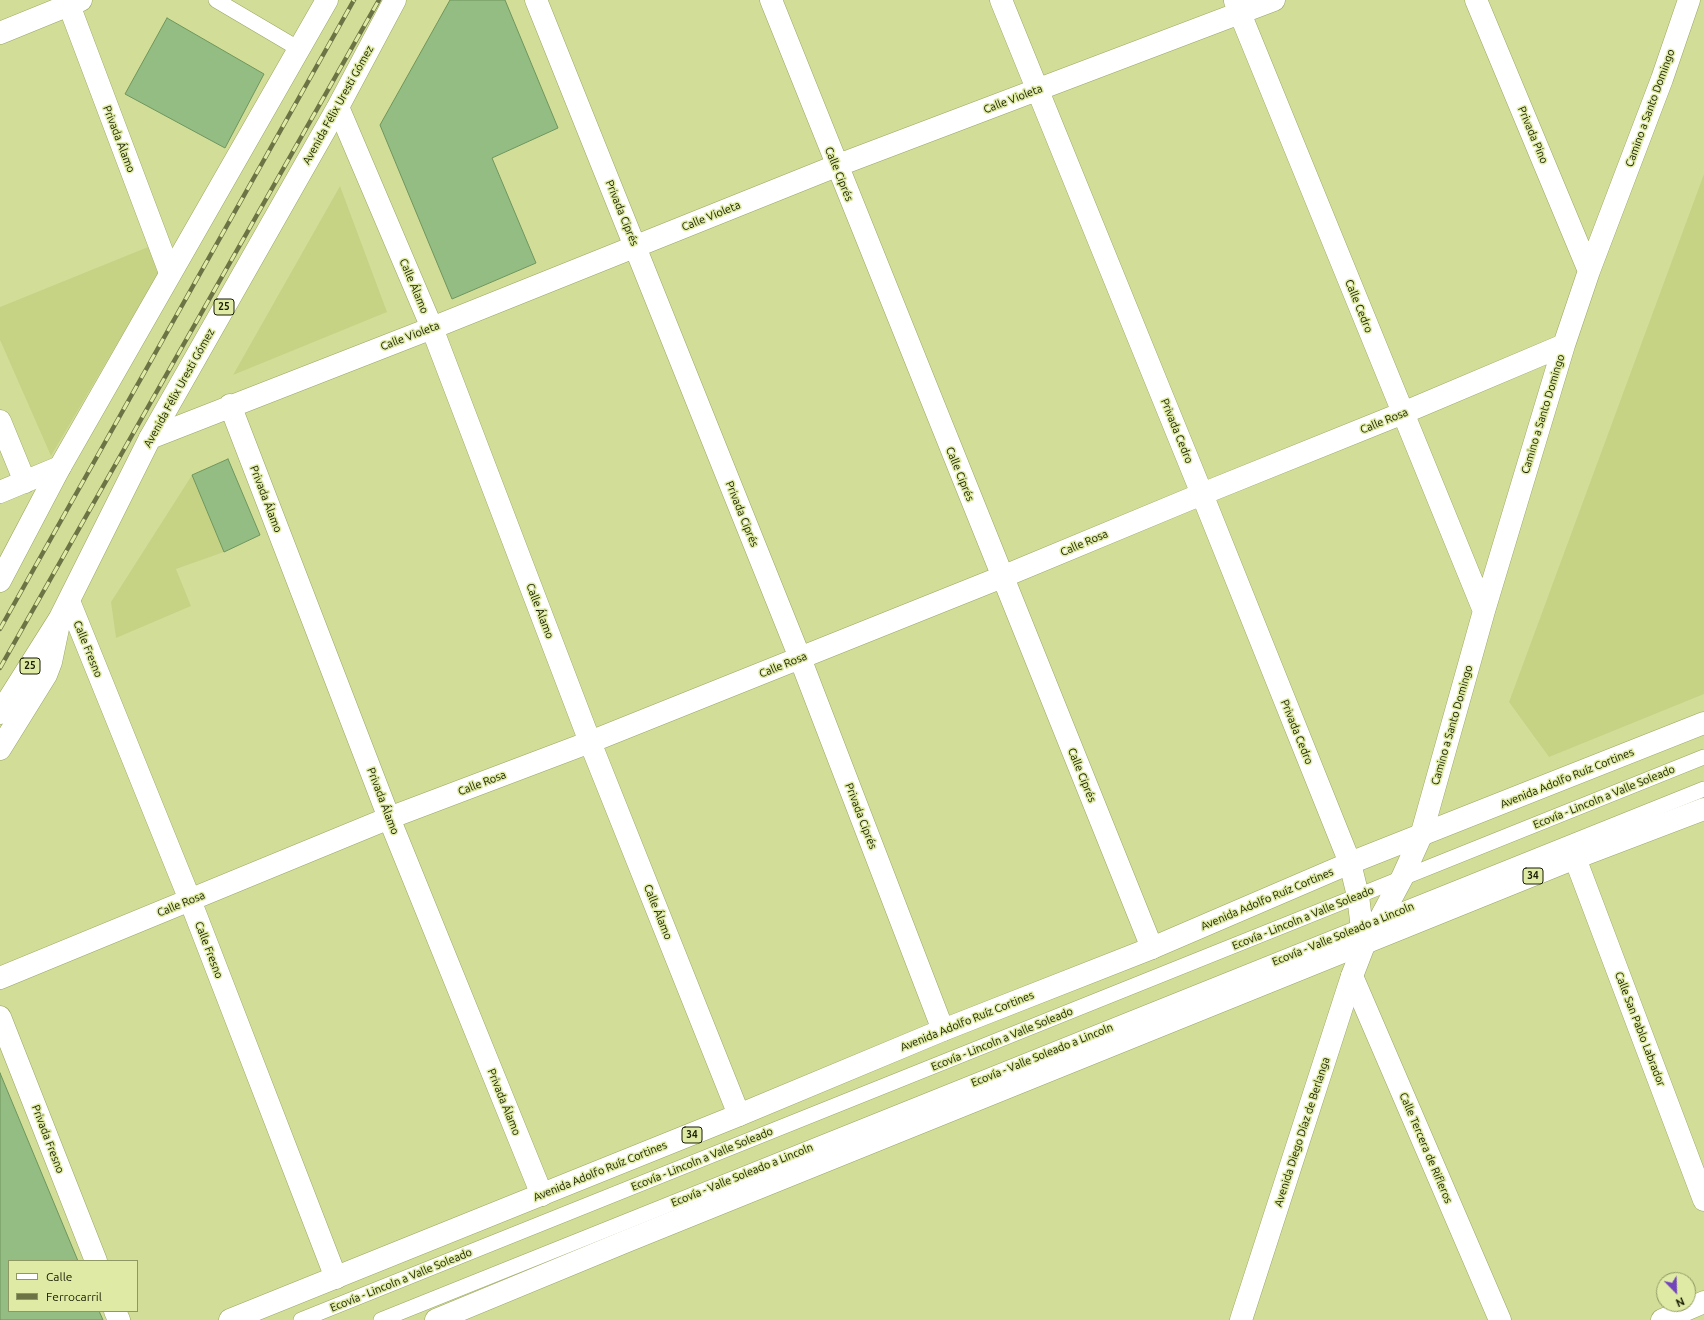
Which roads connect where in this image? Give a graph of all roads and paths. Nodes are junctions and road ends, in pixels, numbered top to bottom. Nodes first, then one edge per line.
1 (216, 0) edge
2 (327, 0) edge
3 (395, 0) edge
4 (536, 0) edge
5 (771, 0) edge
6 (1001, 0) edge
7 (1274, 0) edge
8 (1476, 0) edge
9 (1689, 0) edge
10 (75, 3) edge
11 (1237, 7) edge
12 (0, 33) edge
13 (299, 49) junction
14 (1037, 90) junction
15 (338, 108) junction
16 (836, 166) junction
17 (635, 246) junction
18 (1589, 271) junction
19 (170, 274) junction
20 (432, 328) junction
21 (1564, 345) junction
22 (230, 405) junction
23 (1403, 414) junction
24 (0, 421) edge
25 (150, 438) junction
26 (60, 467) junction
27 (25, 482) junction
28 (0, 492) edge
29 (1202, 494) junction
30 (22, 538) junction
31 (0, 557) edge
32 (1002, 577) junction
33 (0, 580) edge
34 (64, 609) junction
35 (1484, 611) junction
36 (800, 658) junction
37 (0, 713) edge
38 (1704, 723) edge
39 (590, 742) junction
40 (0, 749) edge
41 (1704, 757) edge
42 (1704, 789) edge
43 (1704, 809) edge
44 (389, 818) junction
45 (1421, 836) junction
46 (1576, 858) junction
47 (1350, 863) junction
48 (1402, 878) junction
49 (1358, 896) junction
50 (190, 900) junction
51 (1369, 930) junction
52 (1152, 948) junction
53 (1352, 976) junction
54 (0, 978) edge
55 (0, 1017) edge
56 (943, 1030) junction
57 (740, 1115) junction
58 (542, 1195) junction
59 (1704, 1200) edge
60 (96, 1260) edge
61 (336, 1278) junction
62 (1704, 1302) edge
63 (230, 1320) edge
64 (300, 1320) edge
65 (381, 1320) edge
66 (436, 1320) edge
67 (1241, 1320) edge
68 (1500, 1320) edge
69 (1662, 1320) edge

1 - 13 lane
2 - 13 street
3 - 15 street, Avenida Félix Uresti Gómez / 25
4 - 17 street, Privada Ciprés
5 - 16 street, Calle Ciprés
6 - 14 street, Privada Cedro
7 - 11 street, Calle Violeta
8 - 18 street, Privada Pino
9 - 18 street, Camino a Santo Domingo
10 - 12 street
10 - 19 street, Privada Álamo
11 - 14 street, Calle Violeta
11 - 23 street, Calle Cedro
13 - 19 street
14 - 16 street, Calle Violeta
14 - 29 street, Privada Cedro
15 - 20 street, Calle Álamo
15 - 25 street, Avenida Félix Uresti Gómez / 25
16 - 17 street, Calle Violeta
16 - 32 street, Calle Ciprés
17 - 20 street, Calle Violeta
17 - 36 street, Privada Ciprés
18 - 21 street, Camino a Santo Domingo
19 - 26 street
20 - 22 street, Calle Violeta
20 - 39 street, Calle Álamo
21 - 23 street, Calle Rosa
21 - 35 street, Camino a Santo Domingo
22 - 25 street, Calle Violeta
22 - 44 street, Privada Álamo
23 - 29 street, Calle Rosa
23 - 35 street, Calle Cedro
24 - 27 street
25 - 34 street, Avenida Félix Uresti Gómez / 25
26 - 27 street
26 - 30 street
27 - 28 street
29 - 32 street, Calle Rosa
29 - 47 street, Privada Cedro
30 - 31 street
30 - 33 street
32 - 36 street, Calle Rosa
32 - 52 street, Calle Ciprés
34 - 37 street, Avenida Félix Uresti Gómez / 25
34 - 40 street
34 - 50 street, Calle Fresno
35 - 45 street, Camino a Santo Domingo
36 - 39 street, Calle Rosa
36 - 56 street, Privada Ciprés
38 - 45 street, Avenida Adolfo Ruíz Cortines / 34
39 - 44 street, Calle Rosa
39 - 57 street, Calle Álamo
41 - 48 lane, Ecovía - Lincoln a Valle Soleado
42 - 51 lane, Ecovía - Valle Soleado a Lincoln
43 - 46 street, 34
44 - 50 street, Calle Rosa
44 - 58 street, Privada Álamo
45 - 47 street, Avenida Adolfo Ruíz Cortines / 34
45 - 48 street, Avenida Diego Díaz de Berlanga
46 - 51 street, 34
46 - 59 street, Calle San Pablo Labrador
47 - 49 street, Avenida Diego Díaz de Berlanga
47 - 52 street, Avenida Adolfo Ruíz Cortines / 34
48 - 49 lane, Ecovía - Lincoln a Valle Soleado
48 - 51 street, Avenida Diego Díaz de Berlanga
49 - 51 street, Avenida Diego Díaz de Berlanga
49 - 64 lane, Ecovía - Lincoln a Valle Soleado
50 - 54 street, Calle Rosa
50 - 61 street, Calle Fresno
51 - 53 street, Avenida Diego Díaz de Berlanga
51 - 65 lane, Ecovía - Valle Soleado a Lincoln
51 - 66 street, 34
52 - 56 street, Avenida Adolfo Ruíz Cortines / 34
53 - 67 street, Avenida Diego Díaz de Berlanga
53 - 68 street, Calle Tercera de Rifleros
55 - 60 street, Privada Fresno
56 - 57 street, Avenida Adolfo Ruíz Cortines / 34
57 - 58 street, Avenida Adolfo Ruíz Cortines / 34
58 - 61 street, Avenida Adolfo Ruíz Cortines / 34
61 - 63 street, Avenida Adolfo Ruíz Cortines / 34
62 - 69 street

